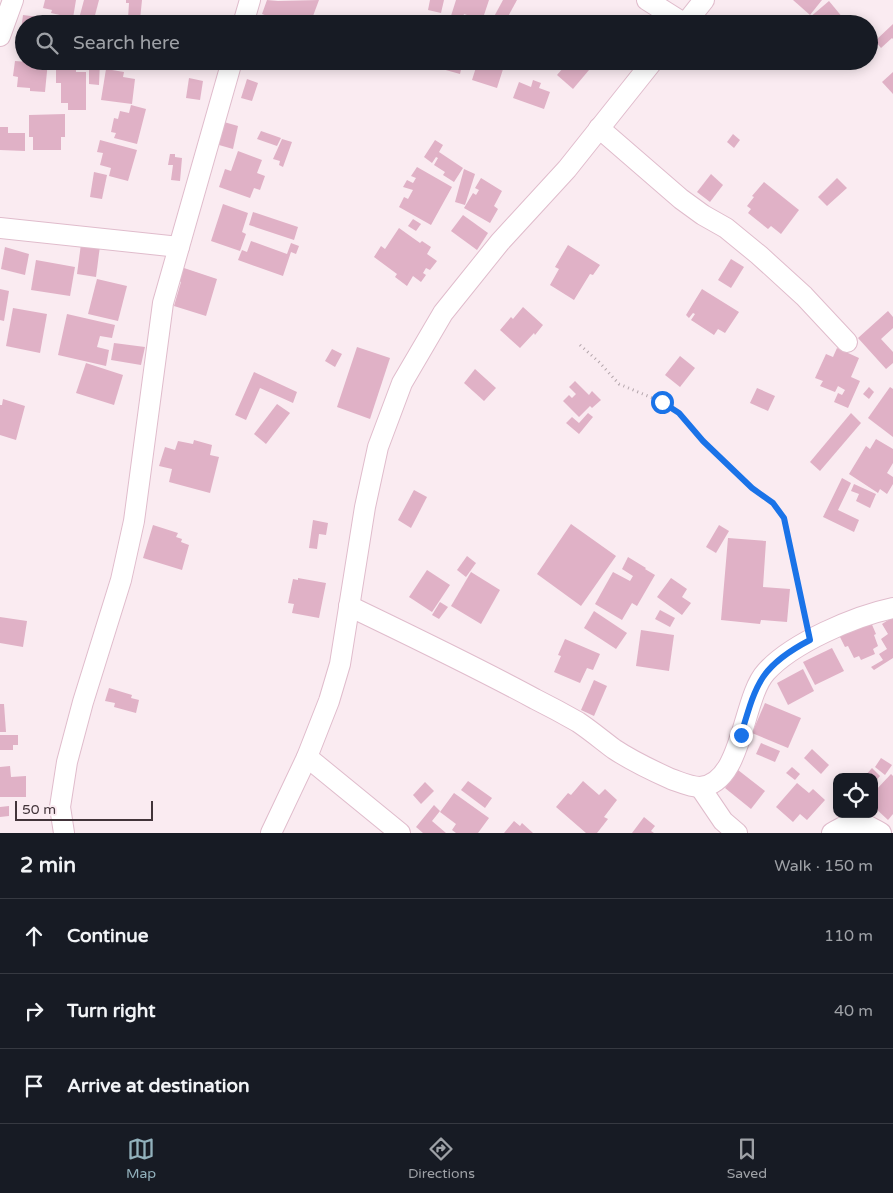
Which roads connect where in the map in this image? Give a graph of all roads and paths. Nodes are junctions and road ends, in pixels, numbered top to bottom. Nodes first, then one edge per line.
1 (13, 0) edge
2 (250, 0) edge
3 (647, 0) edge
4 (704, 0) edge
5 (246, 15) edge
6 (671, 15) edge
7 (692, 15) edge
8 (0, 36) edge
9 (229, 70) edge
10 (646, 70) edge
11 (599, 128) junction
12 (0, 228) edge
13 (179, 247) junction
14 (847, 342) dead end
15 (580, 345) dead end
16 (349, 606) junction
17 (893, 608) edge
18 (810, 640) junction
19 (306, 757) junction
20 (700, 787) junction
21 (64, 833) edge
22 (270, 833) edge
23 (400, 833) edge
24 (737, 833) edge
25 (832, 833) edge
26 (881, 833) edge

1 - 8 street
2 - 5 street
3 - 6 street
4 - 7 street
9 - 13 street
10 - 11 street
11 - 14 street
11 - 16 street
12 - 13 street
13 - 21 street
15 - 18 path
16 - 19 street
16 - 20 street
17 - 18 street
18 - 20 street
19 - 22 street
19 - 23 street
20 - 24 street
25 - 26 street

